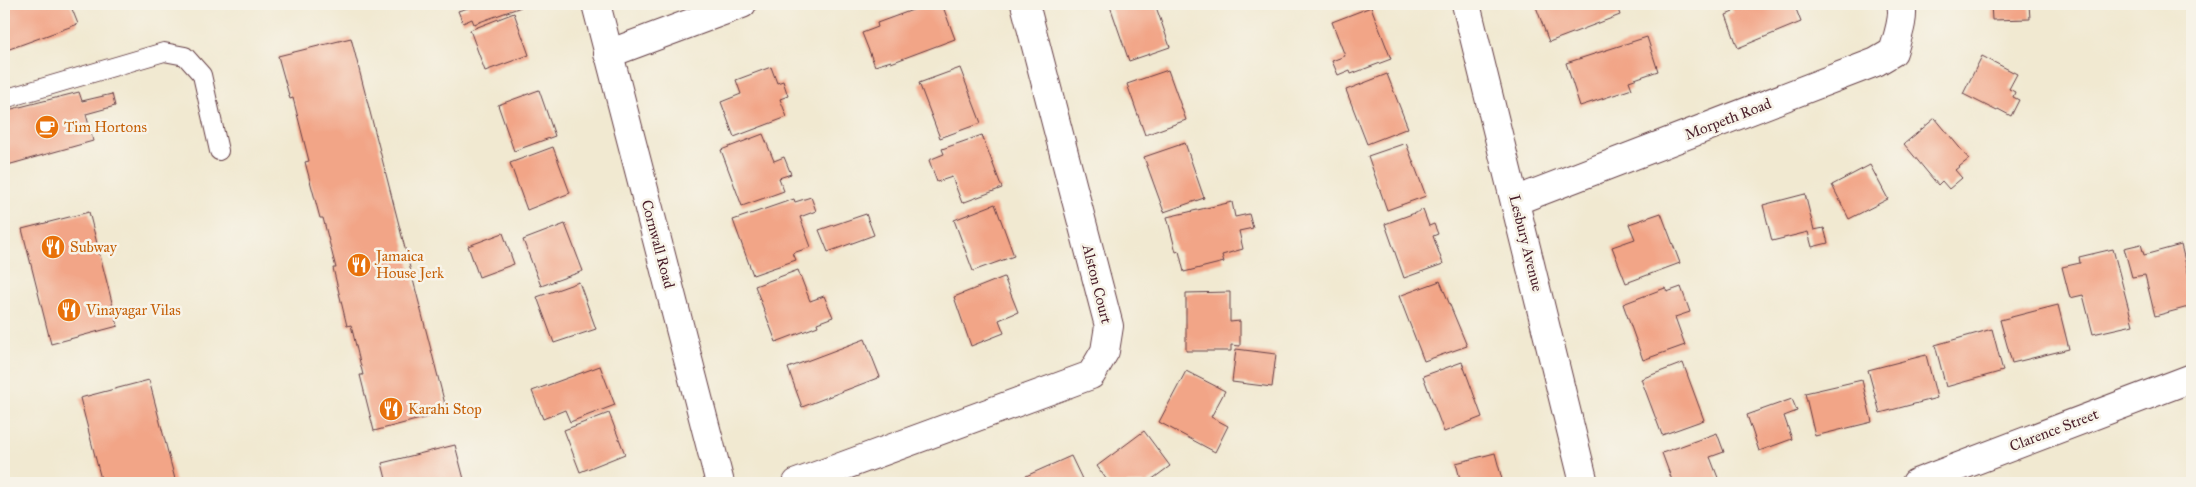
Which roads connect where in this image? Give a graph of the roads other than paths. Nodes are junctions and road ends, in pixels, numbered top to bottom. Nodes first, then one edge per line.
1 (596, 4) edge
2 (742, 4) edge
3 (1024, 4) edge
4 (1466, 4) edge
5 (1901, 4) edge
6 (608, 54) junction
7 (4, 99) edge
8 (219, 151) dead end
9 (1516, 200) junction
10 (2192, 378) edge
11 (720, 483) edge
12 (797, 483) edge
13 (1584, 483) edge
14 (1916, 483) edge

1 - 6 street, Cornwall Road
2 - 6 street
3 - 12 street, Alston Court
4 - 9 street, Lesbury Avenue
5 - 9 street, Morpeth Road
6 - 11 street, Cornwall Road
7 - 8 lane
9 - 13 street, Lesbury Avenue
10 - 14 street, Clarence Street

